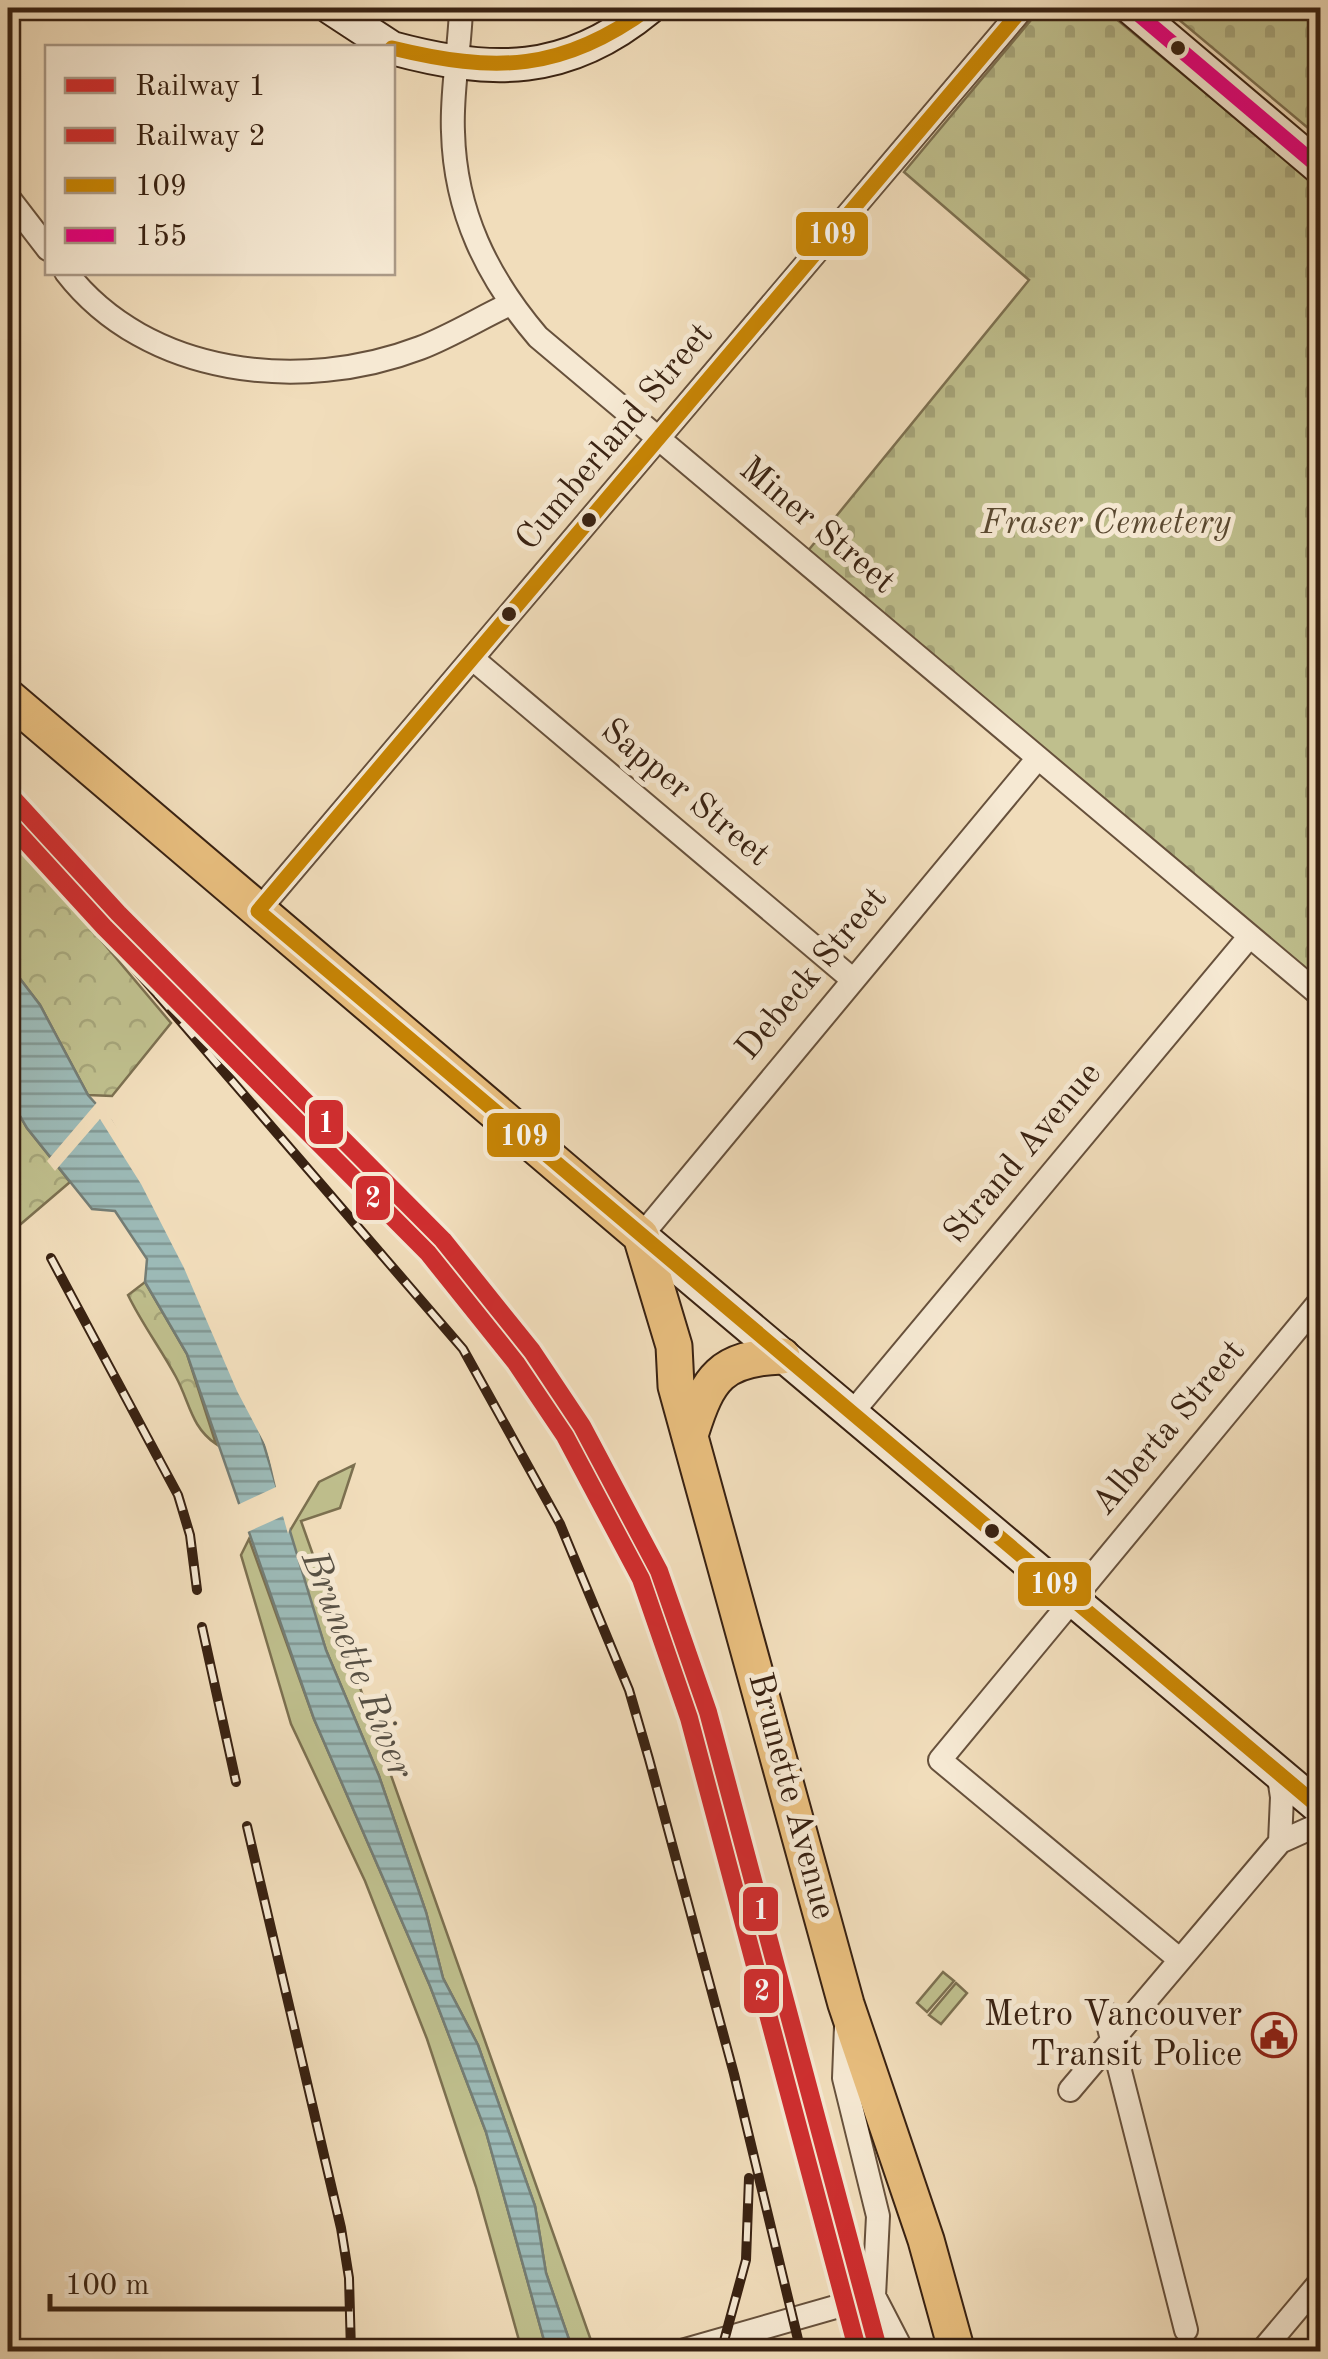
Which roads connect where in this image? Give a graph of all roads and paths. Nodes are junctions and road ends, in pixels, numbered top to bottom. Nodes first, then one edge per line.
1 (331, 8) edge
2 (461, 8) edge
3 (649, 8) edge
4 (1023, 8) edge
5 (1132, 8) edge
6 (387, 45) edge
7 (395, 49) edge
8 (457, 64) junction
9 (1320, 168) edge
10 (8, 197) edge
11 (45, 245) edge
12 (68, 275) edge
13 (510, 304) junction
14 (660, 440) junction
15 (473, 658) junction
16 (8, 697) edge
17 (1038, 758) junction
18 (258, 911) junction
19 (1249, 937) junction
20 (852, 980) junction
21 (1320, 995) edge
22 (599, 1200) junction
23 (641, 1236) junction
24 (1320, 1302) edge
25 (782, 1356) junction
26 (676, 1386) junction
27 (850, 1414) junction
28 (691, 1432) junction
29 (1071, 1599) junction
30 (1278, 1771) junction
31 (1319, 1807) edge
32 (1280, 1842) junction
33 (1179, 1959) junction
34 (846, 2004) junction
35 (1106, 2012) dead end
36 (1112, 2039) junction
37 (1070, 2090) dead end
38 (1320, 2282) edge
39 (874, 2296) junction
40 (1186, 2330) dead end
41 (678, 2352) edge
42 (903, 2352) edge
43 (958, 2352) edge
44 (1261, 2352) edge

1 - 6 street
2 - 8 street, Miner Street
3 - 8 street
4 - 14 street, Cumberland Street
5 - 9 street
7 - 8 street
8 - 13 street, Miner Street
10 - 11 street
12 - 13 street
13 - 14 street, Miner Street
14 - 15 street, Cumberland Street
14 - 17 street, Miner Street
15 - 18 street, Cumberland Street
15 - 20 street, Sapper Street
16 - 18 main road
17 - 19 street, Miner Street
17 - 20 street, Debeck Street
18 - 22 main road
19 - 21 street, Miner Street
19 - 27 street, Strand Avenue
20 - 23 street, Debeck Street
22 - 23 main road
22 - 26 main road
23 - 25 street
23 - 26 main road, Brunette Avenue
24 - 29 street, Alberta Street
25 - 27 street
25 - 28 main road
26 - 28 main road, Brunette Avenue
27 - 29 street
28 - 34 main road, Brunette Avenue
29 - 30 street
29 - 33 street, Alberta Street
30 - 31 street
30 - 32 street
31 - 32 street
32 - 33 street
33 - 36 street
34 - 39 street
34 - 43 main road, Brunette Avenue
35 - 36 street
36 - 37 street
36 - 40 street
38 - 44 street
39 - 41 street
39 - 42 street

